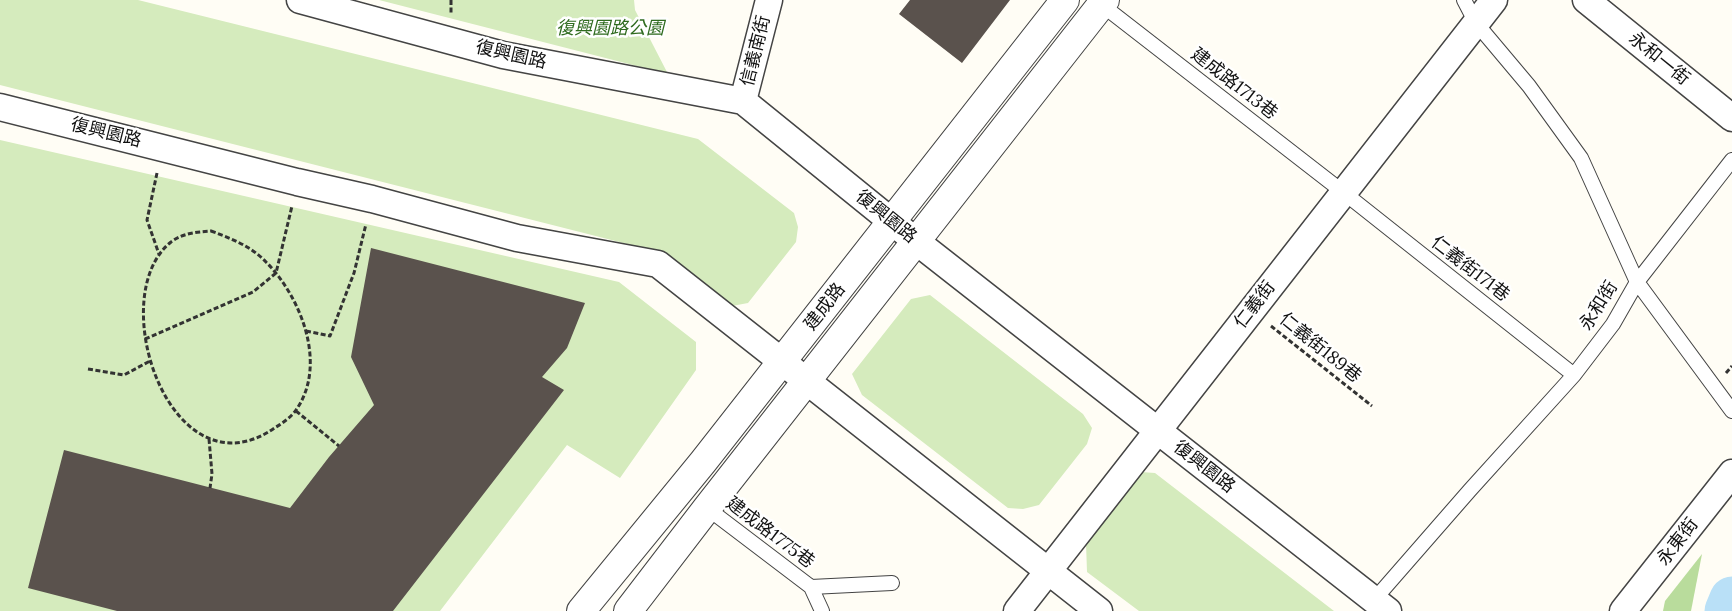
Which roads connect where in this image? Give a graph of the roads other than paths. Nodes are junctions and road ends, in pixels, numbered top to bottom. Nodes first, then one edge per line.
1 (300, 0) edge
2 (769, 0) edge
3 (1065, 0) edge
4 (1464, 0) edge
5 (1494, 0) edge
6 (1586, 0) edge
7 (1104, 2) edge
8 (1476, 23) junction
9 (743, 101) junction
10 (0, 107) edge
11 (1732, 118) edge
12 (1732, 160) edge
13 (1343, 192) junction
14 (891, 221) junction
15 (917, 242) junction
16 (1636, 282) junction
17 (783, 361) junction
18 (1574, 375) junction
19 (807, 382) junction
20 (1732, 411) edge
21 (1157, 431) junction
22 (1732, 473) edge
23 (707, 508) junction
24 (1048, 571) junction
25 (892, 583) dead end
26 (811, 587) junction
27 (1381, 606) edge
28 (580, 611) edge
29 (628, 611) edge
30 (822, 611) edge
31 (1017, 611) edge
32 (1099, 611) edge
33 (1623, 611) edge

1 - 9 street, 復興園路
2 - 9 street, 信義南街
3 - 14 street, 建成路
4 - 8 lane, 永和街
5 - 8 street, 仁義街
6 - 11 street, 永和一街
7 - 13 lane, 建成路1713巷
7 - 15 street, 建成路
8 - 13 street, 仁義街
8 - 16 lane, 永和街
9 - 14 street, 復興園路
10 - 17 street, 復興園路
12 - 16 lane
13 - 18 lane, 仁義街171巷
13 - 21 street, 仁義街
14 - 15 street, 復興園路
14 - 17 street, 建成路
15 - 19 street, 建成路
15 - 21 street, 復興園路
16 - 18 lane, 永和街
16 - 20 lane
17 - 19 street, 復興園路
17 - 28 street, 建成路
18 - 27 lane, 永和街
19 - 23 street, 建成路
19 - 24 street, 復興園路
21 - 24 street, 仁義街
21 - 27 street, 復興園路
22 - 33 street, 永東街
23 - 26 lane, 建成路1775巷
23 - 29 street, 建成路
24 - 31 street, 仁義街
24 - 32 street, 復興園路
25 - 26 lane, 建成路1775巷
26 - 30 lane, 建成路1775巷

